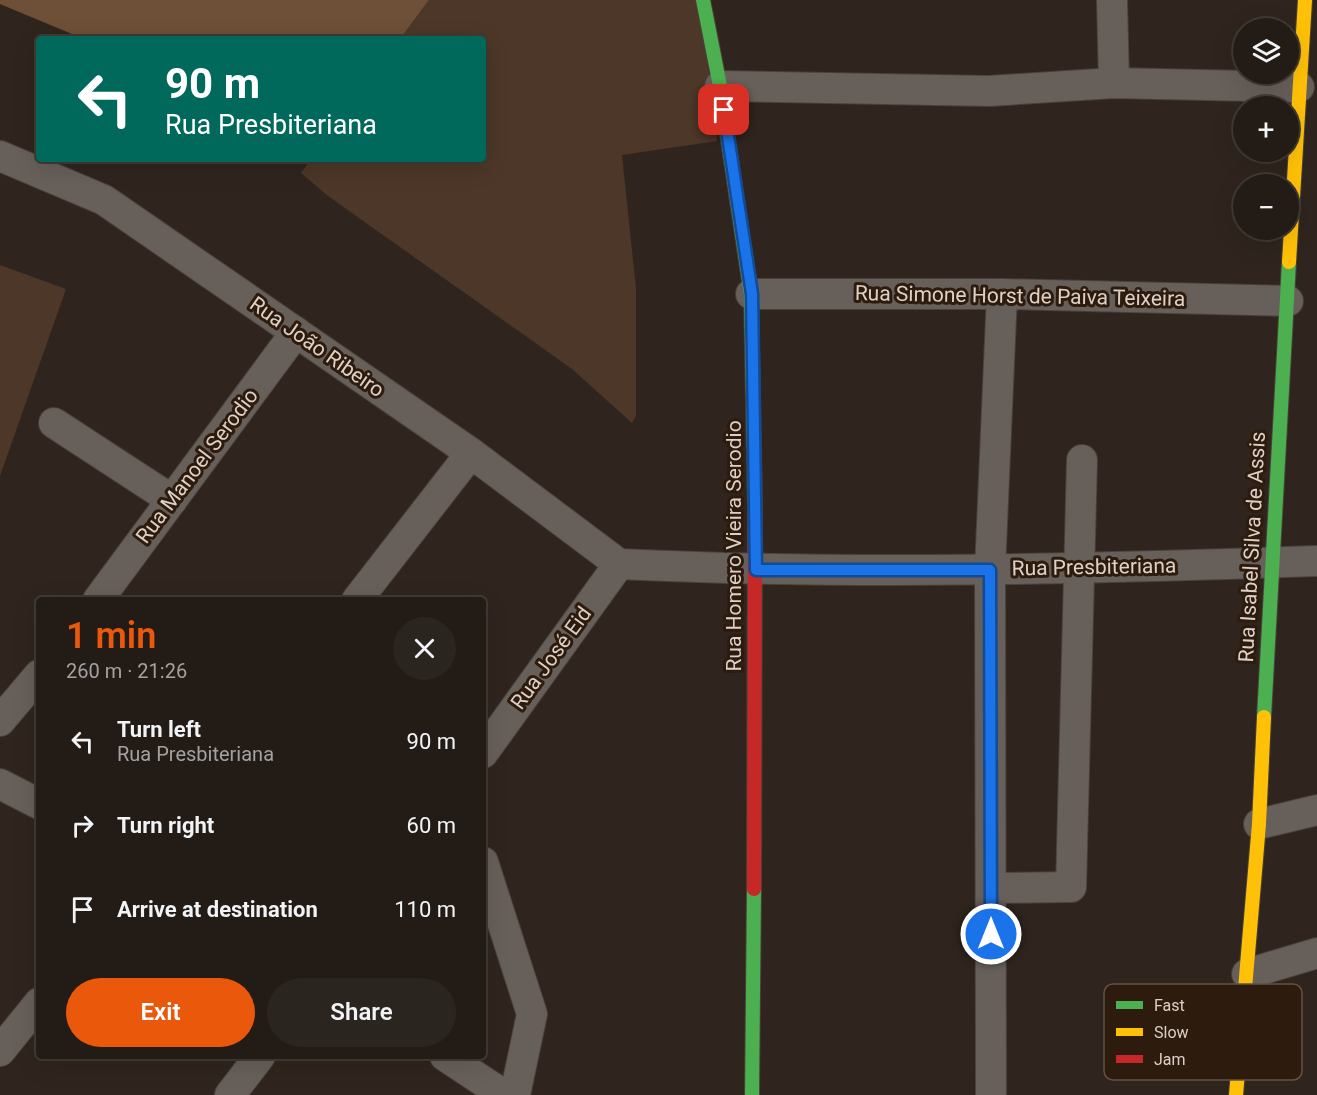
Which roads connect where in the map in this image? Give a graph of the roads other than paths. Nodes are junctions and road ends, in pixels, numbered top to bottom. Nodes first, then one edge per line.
1 (703, 0) edge
2 (1112, 0) edge
3 (1305, 0) edge
4 (1114, 83) junction
5 (720, 86) junction
6 (1299, 87) junction
7 (0, 156) edge
8 (752, 294) junction
9 (1002, 294) junction
10 (1288, 301) junction
11 (296, 333) junction
12 (54, 423) dead end
13 (471, 453) junction
14 (1082, 460) dead end
15 (172, 500) junction
16 (1317, 561) edge
17 (1271, 562) junction
18 (620, 564) junction
19 (1080, 569) junction
20 (756, 570) junction
21 (990, 570) junction
22 (100, 597) edge
23 (359, 597) edge
24 (36, 679) edge
25 (0, 721) edge
26 (486, 749) edge
27 (0, 784) edge
28 (36, 802) edge
29 (1317, 810) edge
30 (1259, 824) junction
31 (486, 871) edge
32 (991, 888) junction
33 (1317, 953) edge
34 (1246, 974) junction
35 (1245, 984) edge
36 (36, 1007) edge
37 (0, 1051) edge
38 (258, 1059) edge
39 (450, 1059) edge
40 (1237, 1080) edge
41 (230, 1095) edge
42 (504, 1095) edge
43 (514, 1095) edge
44 (752, 1095) edge
45 (991, 1095) edge
46 (1236, 1095) edge

1 - 5 street, Rua Homero Vieira Serodio
2 - 4 street
3 - 6 street, Rua Isabel Silva de Assis
4 - 5 street
4 - 6 street
5 - 8 street, Rua Homero Vieira Serodio
6 - 10 street, Rua Isabel Silva de Assis
7 - 11 street, Rua João Ribeiro
8 - 9 street, Rua Simone Horst de Paiva Teixeira
8 - 20 street, Rua Homero Vieira Serodio
9 - 10 street, Rua Simone Horst de Paiva Teixeira
9 - 21 street
10 - 17 street, Rua Isabel Silva de Assis
11 - 13 street, Rua João Ribeiro
11 - 15 street, Rua Manoel Serodio
12 - 15 street
13 - 18 street, Rua João Ribeiro
13 - 23 street
14 - 19 street
15 - 22 street, Rua Manoel Serodio
16 - 17 street, Rua Presbiteriana
17 - 19 street, Rua Presbiteriana
17 - 30 street, Rua Isabel Silva de Assis
18 - 20 street, Rua Presbiteriana
18 - 26 street, Rua José Eid
19 - 21 street, Rua Presbiteriana
19 - 32 street
20 - 21 street, Rua Presbiteriana
20 - 44 street, Rua Homero Vieira Serodio
21 - 32 street
24 - 25 street
27 - 28 street
29 - 30 street
30 - 34 street, Rua Isabel Silva de Assis
31 - 43 street
32 - 45 street
33 - 34 street
34 - 35 street, Rua Isabel Silva de Assis
36 - 37 street
38 - 41 street
39 - 42 street
40 - 46 street, Rua Isabel Silva de Assis

